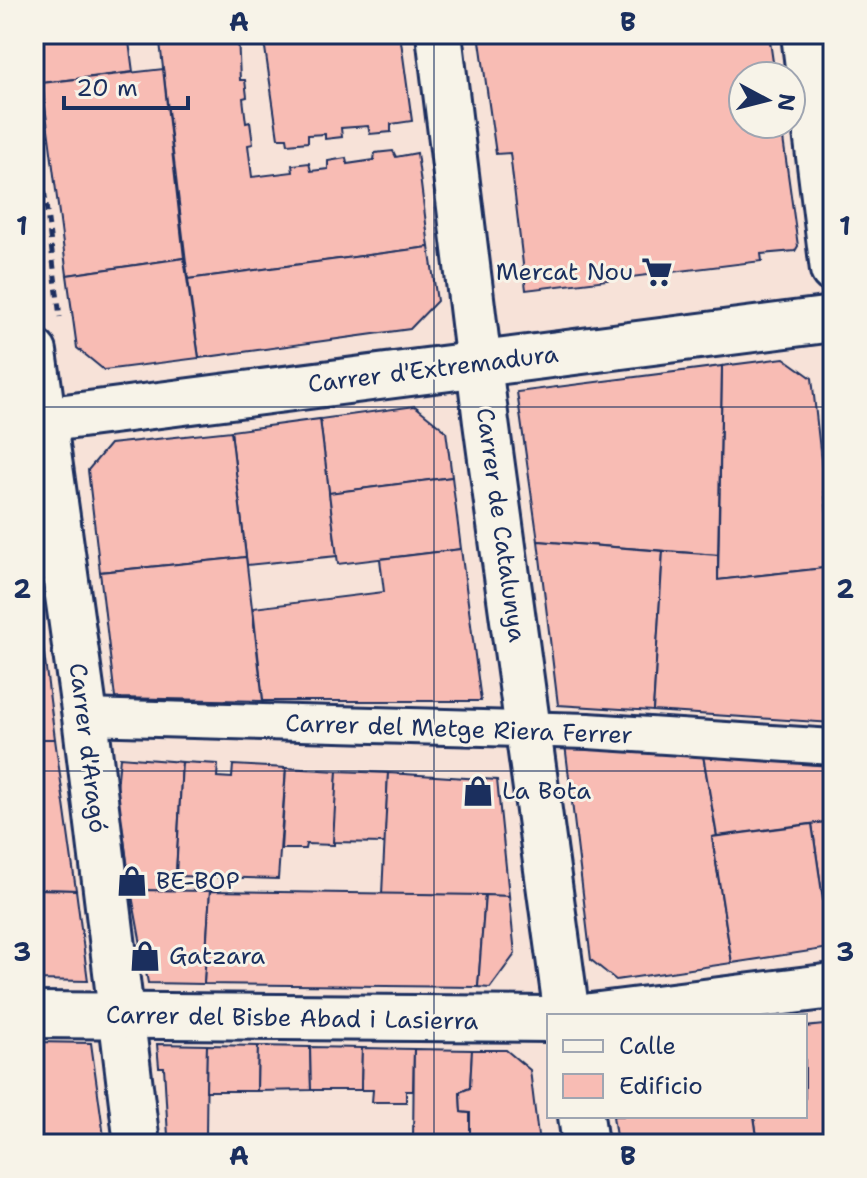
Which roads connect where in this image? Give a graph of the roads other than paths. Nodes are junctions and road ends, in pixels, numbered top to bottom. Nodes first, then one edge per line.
1 (439, 34) edge
2 (804, 34) edge
3 (833, 270) edge
4 (833, 319) edge
5 (47, 337) edge
6 (479, 364) junction
7 (38, 420) edge
8 (85, 717) junction
9 (529, 732) junction
10 (833, 747) edge
11 (833, 986) edge
12 (567, 1014) edge
13 (607, 1014) edge
14 (34, 1015) edge
15 (121, 1016) junction
16 (547, 1019) edge
17 (581, 1118) edge
18 (137, 1144) edge
19 (585, 1144) edge

1 - 6 street, Carrer de Catalunya
2 - 3 street
4 - 6 street, Carrer d'Extremadura
5 - 7 street, Carrer d'Aragó
6 - 7 street, Carrer d'Extremadura
6 - 9 street, Carrer de Catalunya
7 - 8 street, Carrer d'Aragó
8 - 9 street, Carrer del Metge Riera Ferrer
8 - 15 street, Carrer d'Aragó
9 - 10 street, Carrer del Metge Riera Ferrer
9 - 12 street, Carrer de Catalunya
11 - 13 street
14 - 15 street, Carrer del Bisbe Abad i Lasierra
15 - 16 street, Carrer del Bisbe Abad i Lasierra
15 - 18 street, Carrer d'Aragó
17 - 19 street

